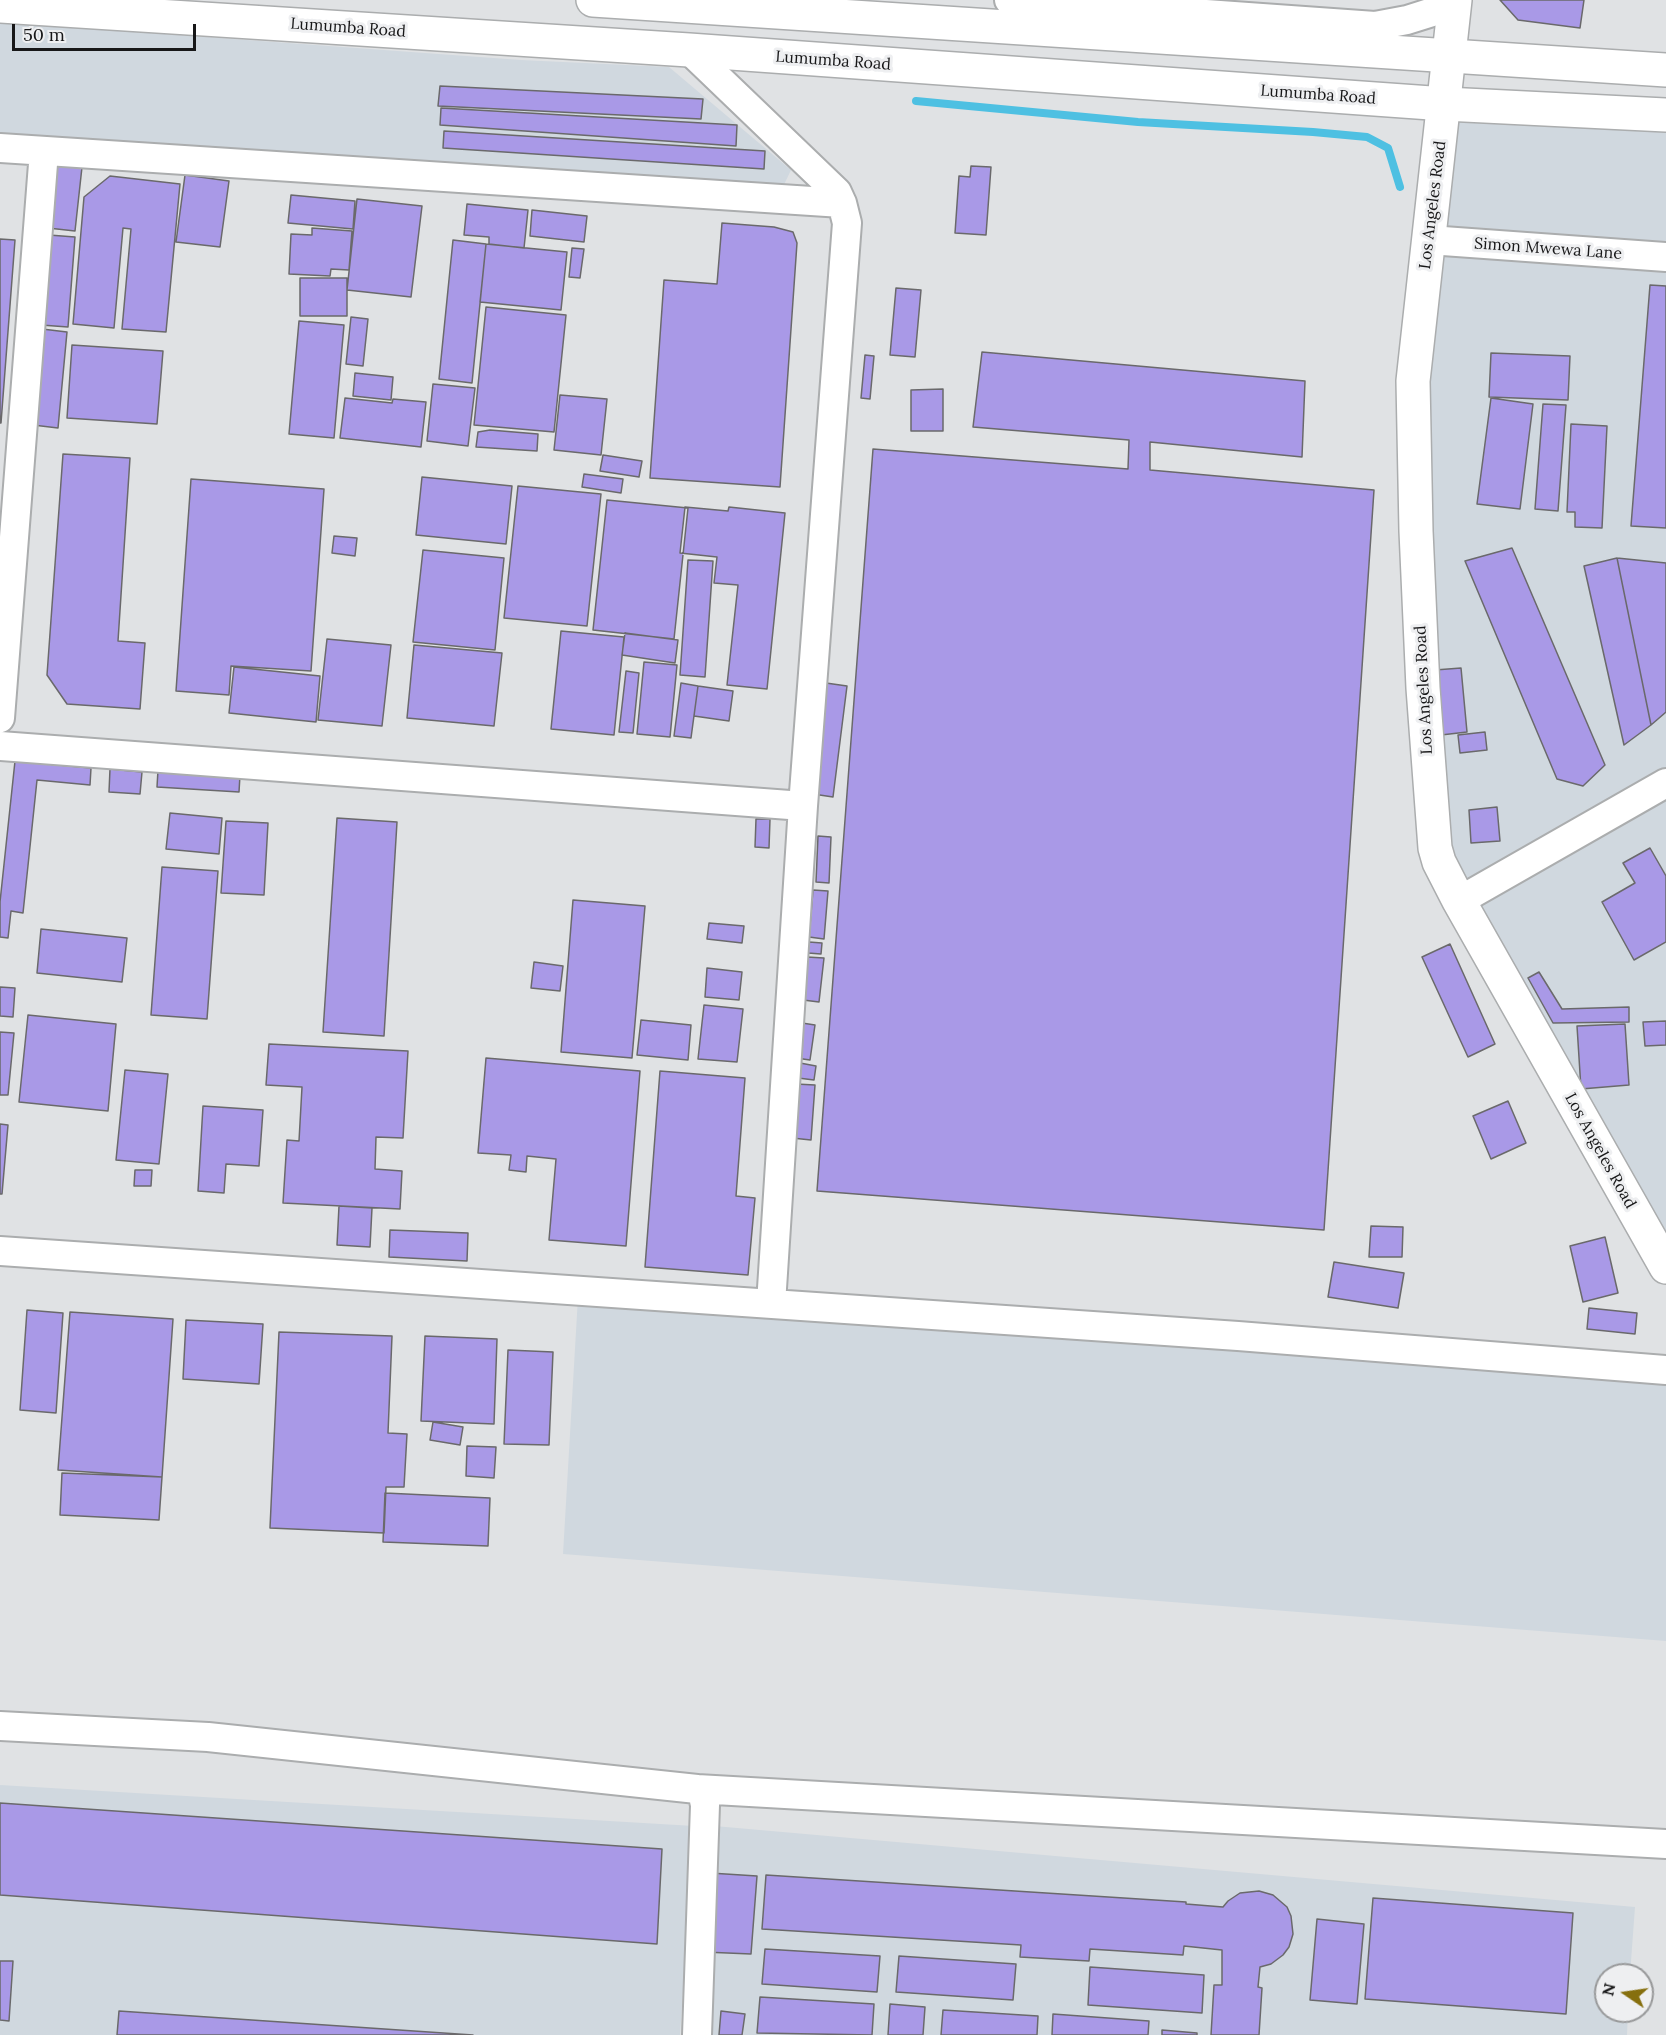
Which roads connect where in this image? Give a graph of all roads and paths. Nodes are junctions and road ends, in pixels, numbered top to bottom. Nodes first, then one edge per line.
1 (593, 0) edge
2 (1009, 0) edge
3 (1455, 3) edge
4 (0, 6) edge
5 (871, 8) edge
6 (689, 50) junction
7 (1450, 55) junction
8 (1666, 70) edge
9 (1444, 104) junction
10 (1666, 115) edge
11 (0, 148) edge
12 (44, 151) junction
13 (842, 203) junction
14 (1430, 240) junction
15 (1666, 257) edge
16 (11, 433) edge
17 (0, 718) edge
18 (0, 746) edge
19 (1666, 783) edge
20 (803, 806) junction
21 (1459, 901) junction
22 (0, 1251) edge
23 (1666, 1267) edge
24 (771, 1304) junction
25 (1666, 1370) edge
26 (0, 1726) edge
27 (697, 1789) junction
28 (1666, 1844) edge
29 (697, 2035) edge

1 - 5 main road
2 - 3 street
3 - 7 main road, Los Angeles Road
4 - 6 main road, Lumumba Road
5 - 7 main road
6 - 9 main road, Lumumba Road
6 - 13 street
7 - 8 main road
7 - 9 main road, Los Angeles Road
9 - 10 main road, Lumumba Road
9 - 14 main road, Los Angeles Road
11 - 12 street
12 - 13 street
12 - 16 street
13 - 20 street
14 - 15 street, Simon Mwewa Lane
14 - 21 main road, Los Angeles Road
16 - 17 street
18 - 20 street
19 - 21 street
20 - 24 street
21 - 23 main road, Los Angeles Road
22 - 24 street
24 - 25 street
26 - 27 street
27 - 28 street
27 - 29 street

